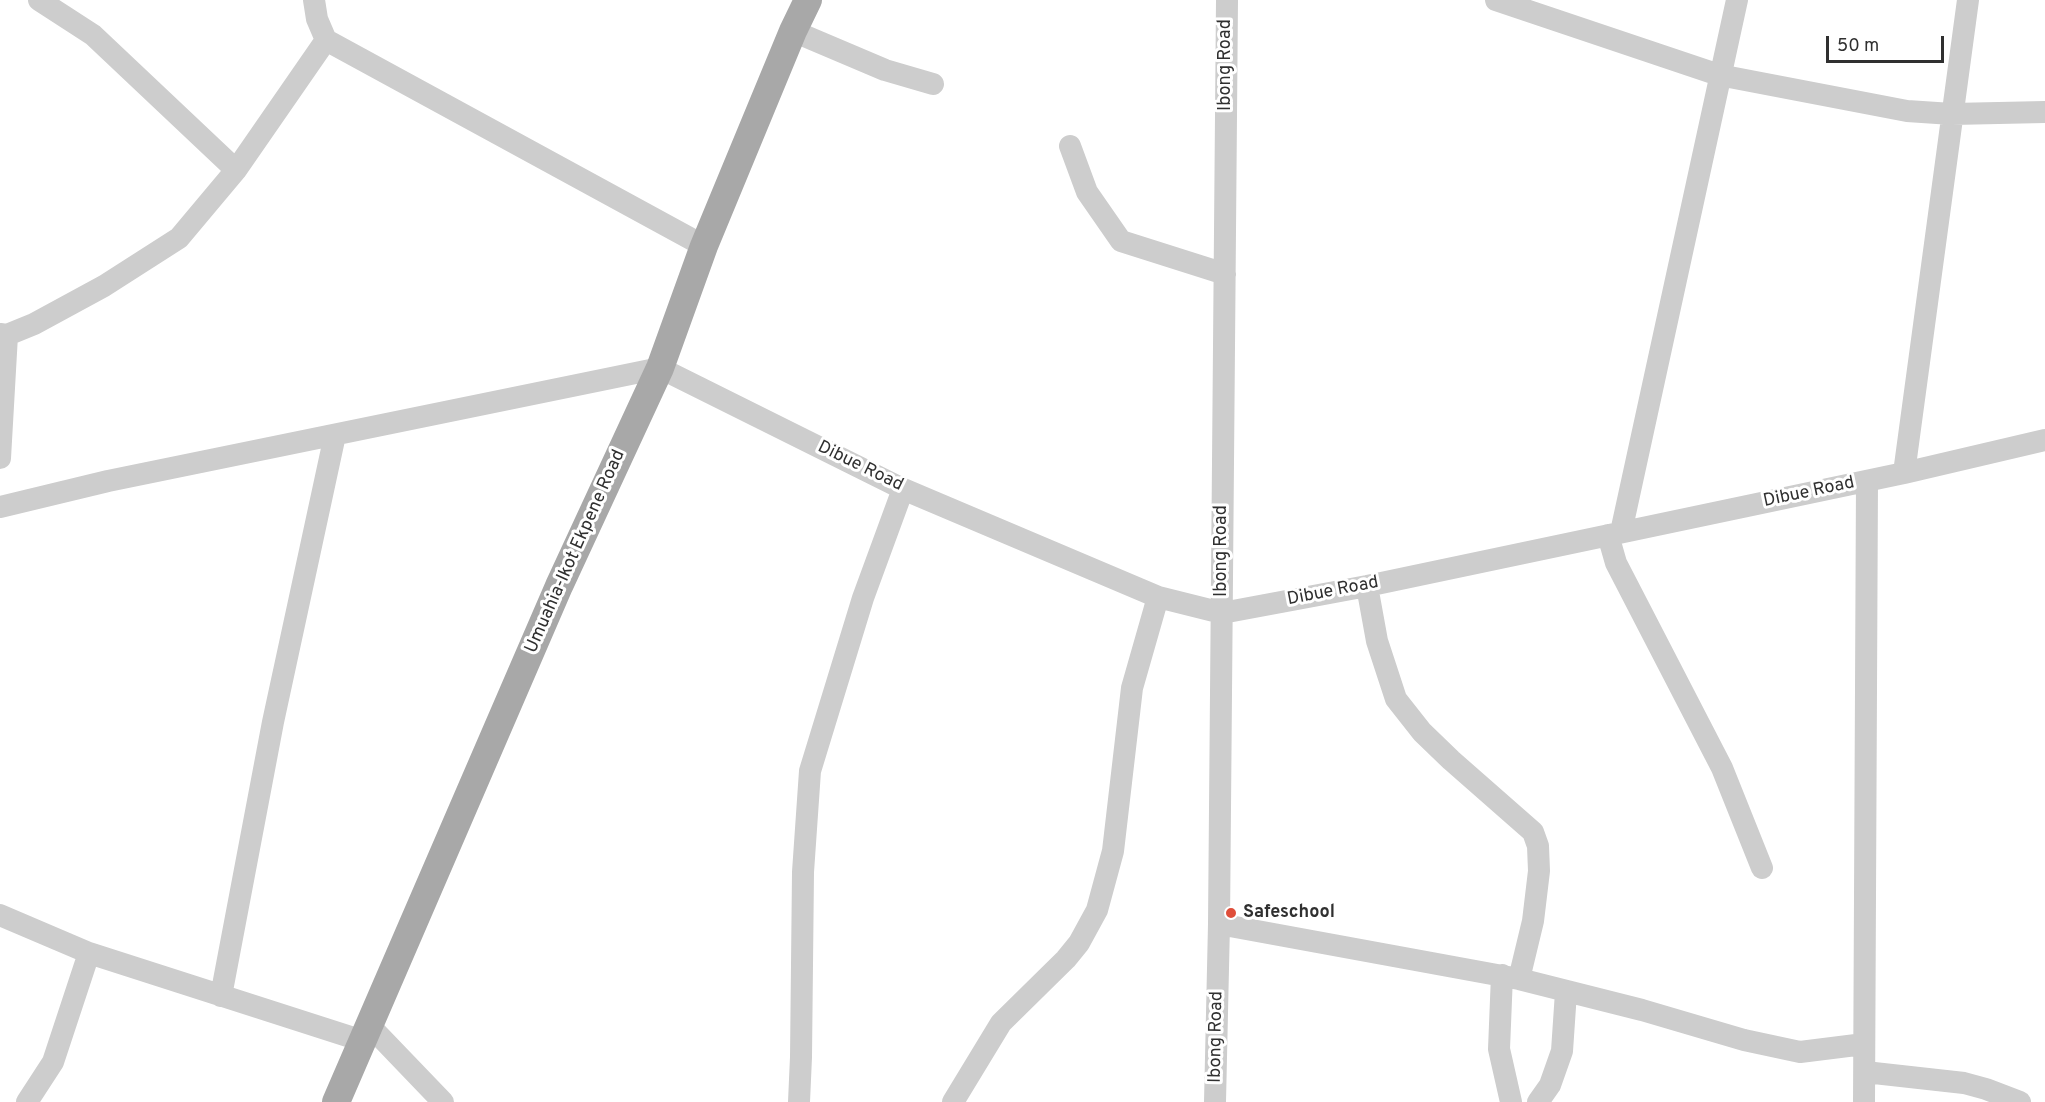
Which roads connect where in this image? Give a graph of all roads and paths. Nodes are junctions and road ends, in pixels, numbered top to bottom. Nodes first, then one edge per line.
1 (39, 0) edge
2 (314, 0) edge
3 (807, 0) edge
4 (1227, 0) edge
5 (1496, 0) edge
6 (1737, 0) edge
7 (1968, 0) edge
8 (793, 31) junction
9 (326, 40) junction
10 (1719, 75) junction
11 (933, 84) dead end
12 (2045, 112) edge
13 (1952, 114) junction
14 (1070, 146) dead end
15 (236, 170) junction
16 (704, 246) junction
17 (1225, 274) junction
18 (3, 334) edge
19 (660, 368) junction
20 (335, 435) junction
21 (2045, 440) edge
22 (0, 458) edge
23 (1904, 473) junction
24 (1868, 481) junction
25 (903, 489) junction
26 (0, 507) edge
27 (1615, 533) junction
28 (1367, 586) junction
29 (1158, 597) junction
30 (1222, 613) junction
31 (1762, 868) dead end
32 (0, 915) edge
33 (1219, 924) junction
34 (89, 952) junction
35 (1510, 977) junction
36 (1566, 992) junction
37 (221, 996) junction
38 (366, 1033) junction
39 (1864, 1044) junction
40 (1865, 1072) junction
41 (27, 1102) edge
42 (336, 1102) edge
43 (443, 1102) edge
44 (798, 1102) edge
45 (953, 1102) edge
46 (1215, 1102) edge
47 (1511, 1102) edge
48 (1539, 1102) edge
49 (1864, 1102) edge
50 (2020, 1102) edge

1 - 15 street
2 - 9 street
3 - 8 main road, Umuahia-Ikot Ekpene Road
4 - 17 street, Ibong Road
5 - 10 street
6 - 10 street
7 - 13 street
8 - 11 street
8 - 16 main road, Umuahia-Ikot Ekpene Road
9 - 15 street
9 - 16 street
10 - 13 street
10 - 27 street
12 - 13 street
13 - 23 street
14 - 17 street
15 - 18 street
16 - 19 main road, Umuahia-Ikot Ekpene Road
17 - 30 street, Ibong Road
18 - 22 street
19 - 20 street
19 - 25 street, Dibue Road
19 - 38 main road, Umuahia-Ikot Ekpene Road
20 - 26 street
20 - 37 street
21 - 23 street, Dibue Road
23 - 24 street, Dibue Road
24 - 27 street, Dibue Road
24 - 39 street
25 - 29 street, Dibue Road
25 - 44 street
27 - 28 street, Dibue Road
27 - 31 street
28 - 30 street, Dibue Road
28 - 35 street
29 - 30 street, Dibue Road
29 - 45 street
30 - 33 street, Ibong Road
32 - 34 street
33 - 35 street
33 - 46 street, Ibong Road
34 - 37 street
34 - 41 street
35 - 36 street
35 - 47 street
36 - 39 street
36 - 48 street
37 - 38 street
38 - 42 main road, Umuahia-Ikot Ekpene Road
38 - 43 street
39 - 40 street
40 - 49 street
40 - 50 street

